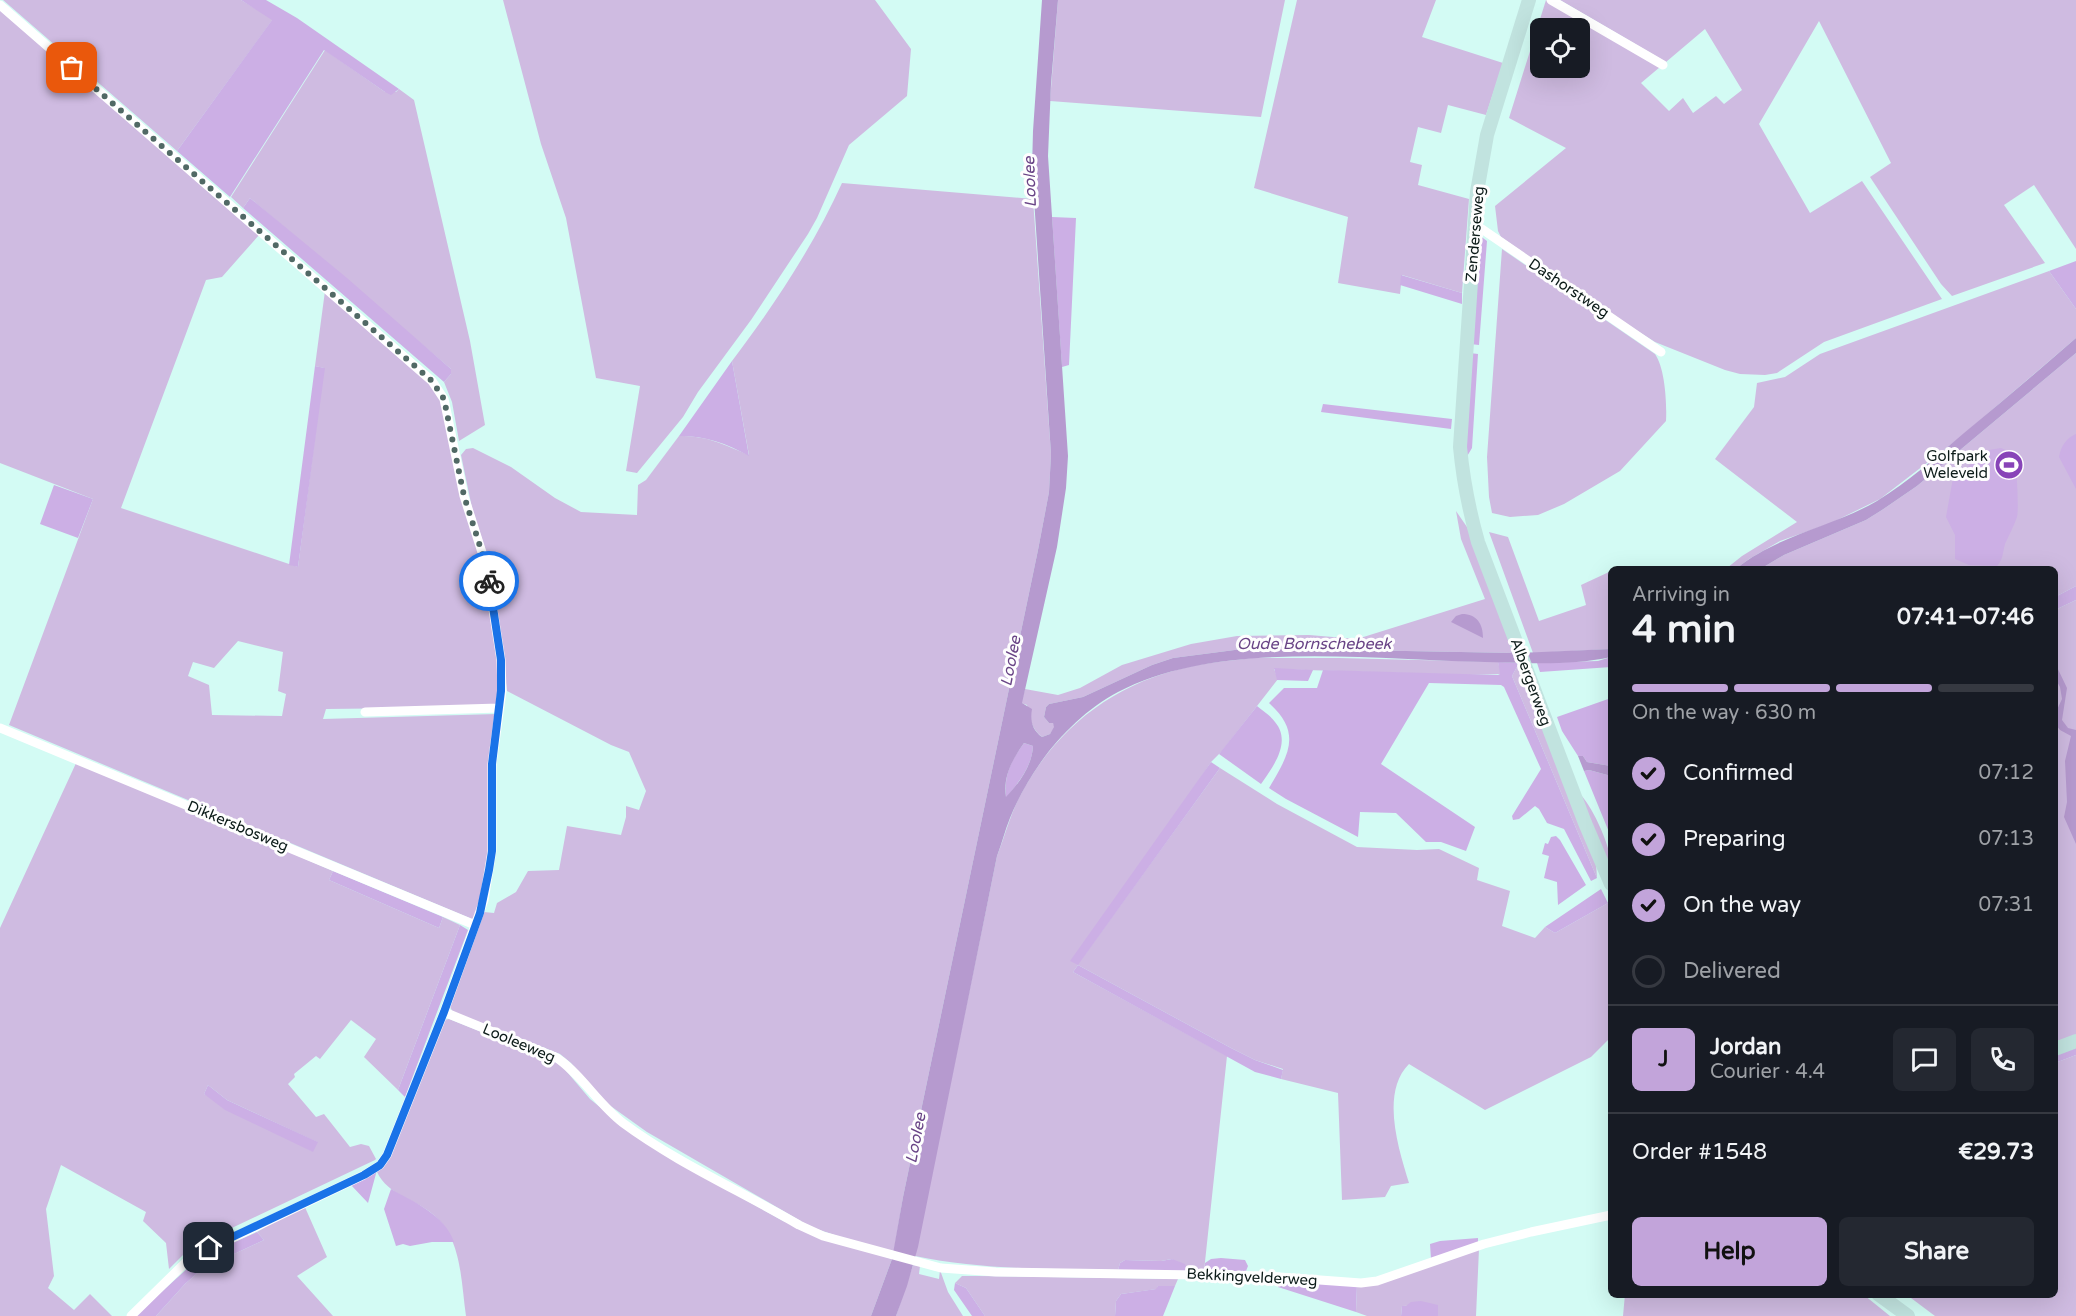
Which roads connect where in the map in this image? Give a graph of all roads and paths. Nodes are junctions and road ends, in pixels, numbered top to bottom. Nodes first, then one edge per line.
1 (1529, 0) edge
2 (1551, 0) edge
3 (0, 5) edge
4 (1663, 65) dead end
5 (1476, 225) junction
6 (1661, 352) dead end
7 (1462, 475) joint
8 (499, 708) junction
9 (365, 712) dead end
10 (0, 728) edge
11 (1608, 877) edge
12 (475, 925) junction
13 (444, 1012) junction
14 (2076, 1041) edge
15 (2058, 1048) edge
16 (1608, 1216) edge
17 (887, 1253) joint
18 (1883, 1298) edge
19 (131, 1316) edge
20 (1908, 1316) edge

1 - 5 main road, Zenderseweg
2 - 4 street
3 - 8 street
5 - 6 street, Dashorstweg
5 - 7 main road, Zenderseweg
7 - 11 main road, Albergerweg
8 - 9 street
8 - 12 street
10 - 12 street, Dikkersbosweg
12 - 13 street
13 - 17 street, Looleeweg
13 - 19 street
14 - 15 main road
16 - 17 street, Bekkingvelderweg
18 - 20 main road

